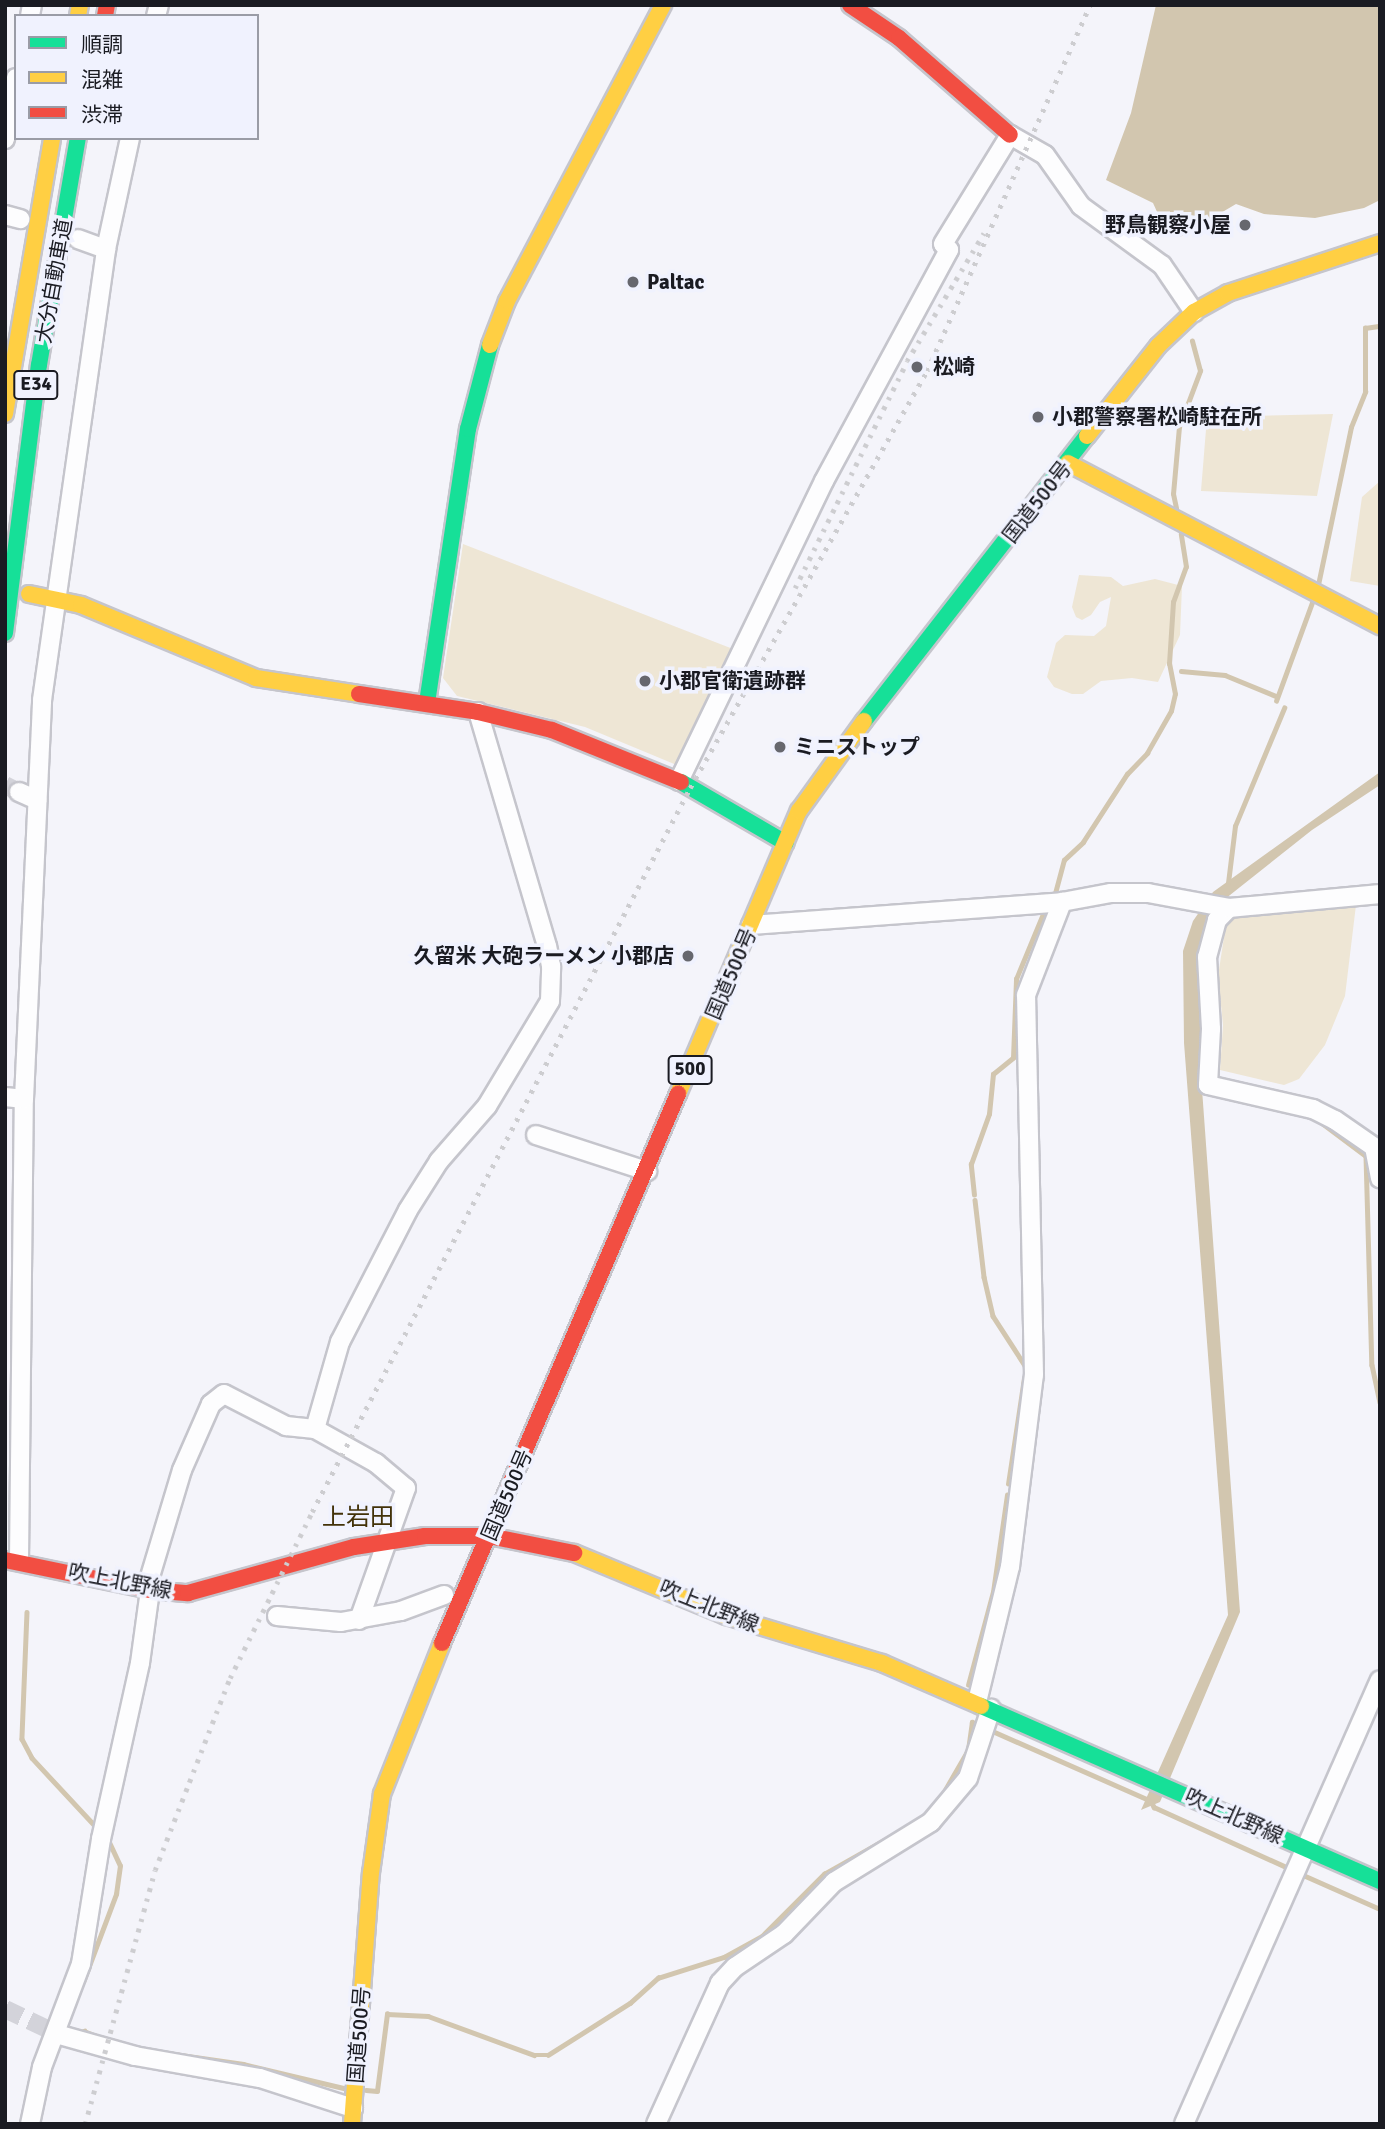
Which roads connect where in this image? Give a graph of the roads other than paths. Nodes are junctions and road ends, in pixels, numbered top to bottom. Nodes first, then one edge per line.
1 (663, 5) edge
2 (850, 5) edge
3 (14, 89) edge
4 (1010, 135) junction
5 (5, 139) edge
6 (52, 140) edge
7 (78, 140) edge
8 (130, 140) edge
9 (78, 239) dead end
10 (1380, 243) edge
11 (106, 249) junction
12 (1194, 312) junction
13 (5, 414) edge
14 (1068, 463) junction
15 (29, 594) dead end
16 (53, 596) junction
17 (1380, 626) edge
18 (5, 633) edge
19 (427, 703) junction
20 (478, 712) junction
21 (679, 781) junction
22 (19, 792) tunnel mouth
23 (37, 800) junction
24 (786, 843) junction
25 (1380, 894) edge
26 (1062, 902) junction
27 (1229, 908) junction
28 (751, 925) junction
29 (5, 1097) edge
30 (24, 1099) junction
31 (536, 1135) dead end
32 (647, 1171) junction
33 (1380, 1178) edge
34 (315, 1429) junction
35 (489, 1536) junction
36 (386, 1542) junction
37 (12, 1560) edge
38 (148, 1590) junction
39 (444, 1595) dead end
40 (277, 1616) dead end
41 (359, 1620) junction
42 (1380, 1680) edge
43 (984, 1705) junction
44 (1307, 1848) junction
45 (1380, 1881) edge
46 (60, 2035) tunnel mouth
47 (356, 2118) edge
48 (30, 2124) edge
49 (656, 2124) edge
50 (1184, 2124) edge

1 - 19 main road
2 - 4 main road
3 - 5 street
4 - 12 street
4 - 21 street
6 - 13 main road, 大分自動車道 / E34
7 - 18 main road, 大分自動車道 / E34
8 - 11 street
9 - 11 street
10 - 12 main road, 国道500号 / 500
11 - 16 street
12 - 14 main road, 国道500号 / 500
14 - 17 main road
14 - 24 main road, 国道500号 / 500
15 - 16 main road
16 - 19 main road
16 - 23 street
19 - 20 main road
20 - 21 main road
20 - 34 street
21 - 24 main road
22 - 23 street
23 - 30 street
24 - 28 main road, 国道500号 / 500
25 - 27 street
26 - 27 street
26 - 28 street
26 - 43 street
27 - 33 street
28 - 32 main road, 国道500号 / 500
29 - 30 street
30 - 37 street
31 - 32 street
32 - 35 main road, 国道500号 / 500
34 - 36 street
34 - 38 street
35 - 36 main road, 吹上北野線
35 - 43 main road, 吹上北野線
35 - 47 main road, 国道500号 / 500
36 - 38 main road, 吹上北野線
36 - 41 street
37 - 38 main road, 吹上北野線
38 - 48 street
39 - 41 street
40 - 41 street
42 - 44 street
43 - 44 main road, 吹上北野線
43 - 49 street
44 - 45 main road, 吹上北野線
44 - 50 street
46 - 47 street

